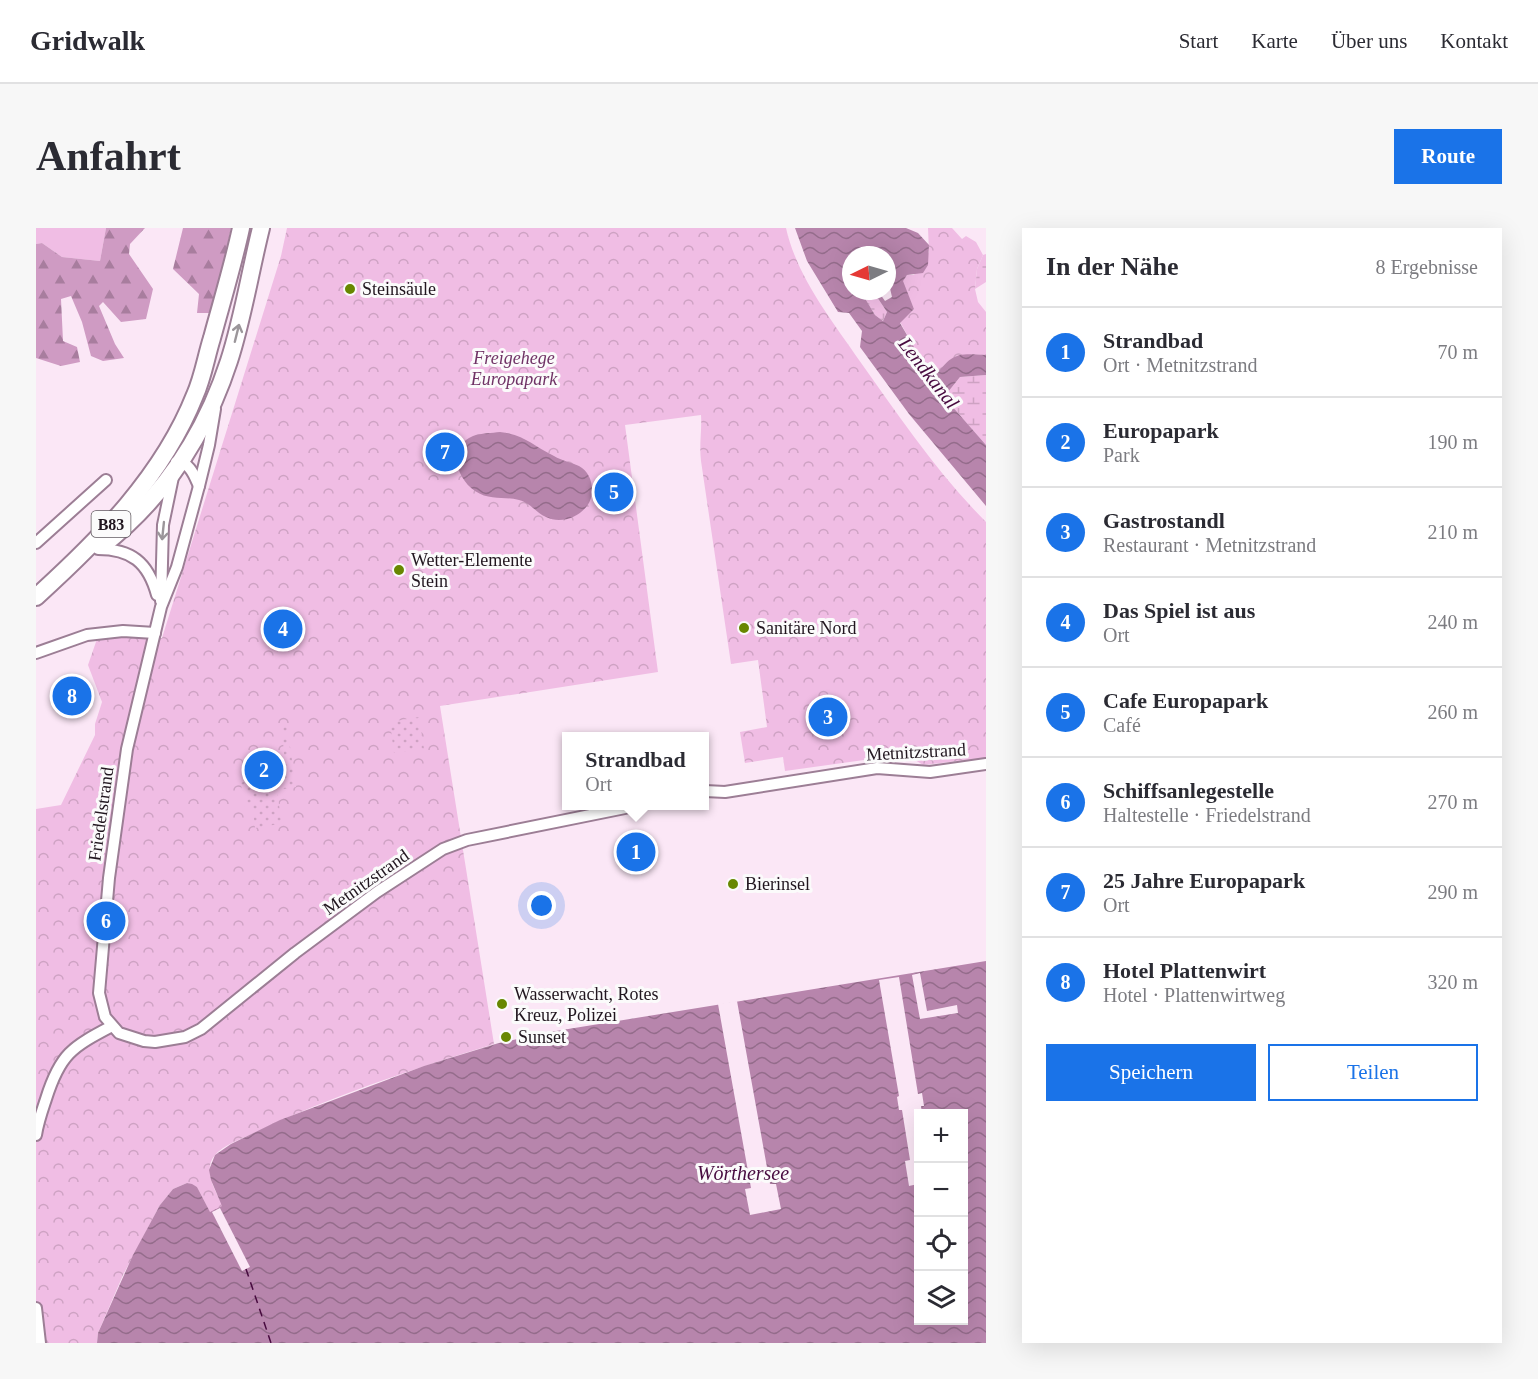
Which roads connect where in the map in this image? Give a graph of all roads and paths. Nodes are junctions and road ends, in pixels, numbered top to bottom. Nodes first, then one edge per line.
1 (241, 228) edge
2 (261, 228) edge
3 (220, 389) junction
4 (196, 394) junction
5 (157, 466) junction
6 (177, 466) junction
7 (106, 480) dead end
8 (199, 486) junction
9 (36, 543) edge
10 (97, 549) junction
11 (59, 576) junction
12 (36, 597) edge
13 (161, 607) junction
14 (155, 633) junction
15 (36, 653) edge
16 (986, 764) edge
17 (709, 791) edge
18 (614, 810) edge
19 (112, 1026) junction
20 (36, 1135) edge
21 (36, 1308) edge
22 (40, 1343) edge

1 - 4 main road, B83
3 -> 2 main road, B83
3 - 6 main road, B83
3 - 8 street, Friedelstrand
4 - 5 main road, B83
4 - 6 street, Friedelstrand
5 - 6 street
5 - 11 main road, B83
6 - 8 street
6 - 10 main road, B83
6 -> 13 street, Friedelstrand
7 - 9 street
8 - 13 street, Friedelstrand
10 - 11 main road, B83
10 - 13 street
11 - 12 main road, B83
13 - 14 street, Friedelstrand
14 - 15 street
14 - 19 street, Friedelstrand
16 - 17 street, Metnitzstrand
18 - 19 street, Metnitzstrand
19 - 20 street
21 - 22 street

